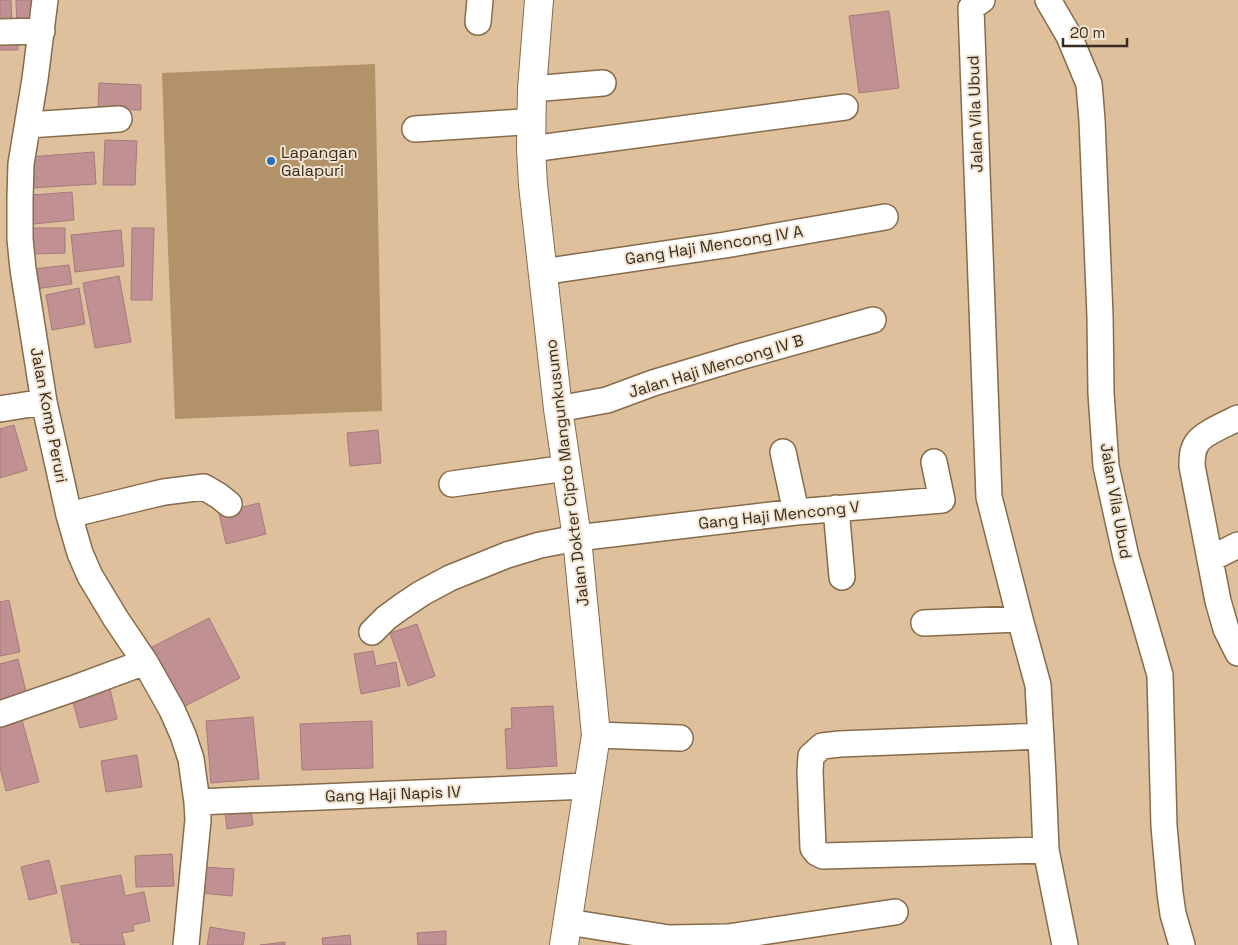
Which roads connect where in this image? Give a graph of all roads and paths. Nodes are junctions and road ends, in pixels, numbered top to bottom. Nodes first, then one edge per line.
1 (45, 0) edge
2 (539, 0) edge
3 (982, 0) edge
4 (1048, 0) edge
5 (42, 31) junction
6 (0, 32) edge
7 (603, 83) dead end
8 (532, 89) junction
9 (845, 107) dead end
10 (119, 119) dead end
11 (532, 121) junction
12 (28, 126) junction
13 (415, 129) dead end
14 (531, 149) junction
15 (885, 217) dead end
16 (542, 272) junction
17 (873, 320) dead end
18 (44, 402) junction
19 (0, 408) edge
20 (558, 409) junction
21 (1238, 418) edge
22 (783, 452) dead end
23 (934, 462) dead end
24 (567, 468) junction
25 (452, 484) dead end
26 (229, 504) dead end
27 (836, 508) junction
28 (796, 512) junction
29 (69, 516) junction
30 (577, 538) junction
31 (1238, 545) edge
32 (1210, 559) junction
33 (842, 577) dead end
34 (1020, 619) junction
35 (924, 623) dead end
36 (372, 632) dead end
37 (1238, 652) edge
38 (145, 662) junction
39 (0, 714) edge
40 (596, 735) junction
41 (1041, 736) junction
42 (680, 738) dead end
43 (588, 786) junction
44 (197, 802) junction
45 (1046, 850) junction
46 (895, 912) dead end
47 (566, 934) edge
48 (186, 945) edge
49 (1065, 945) edge
50 (1182, 945) edge

1 - 5 street, Jalan Komp Peruri
2 - 8 main road, Jalan Dokter Cipto Mangunkusumo
3 - 34 street, Jalan Vila Ubud
4 - 50 street, Jalan Vila Ubud
5 - 6 street
5 - 12 street, Jalan Komp Peruri
7 - 8 street
8 - 11 main road, Jalan Dokter Cipto Mangunkusumo
9 - 14 street
10 - 12 street
11 - 13 street
11 - 14 main road, Jalan Dokter Cipto Mangunkusumo
12 - 18 street, Jalan Komp Peruri
14 - 16 main road, Jalan Dokter Cipto Mangunkusumo
15 - 16 street, Gang Haji Mencong IV A
16 - 20 main road, Jalan Dokter Cipto Mangunkusumo
17 - 20 street, Jalan Haji Mencong IV B
18 - 19 street
18 - 29 street, Jalan Komp Peruri
20 - 24 main road, Jalan Dokter Cipto Mangunkusumo
21 - 32 street
22 - 28 street
23 - 27 street, Gang Haji Mencong V
24 - 25 street
24 - 30 main road, Jalan Dokter Cipto Mangunkusumo
26 - 29 street
27 - 28 street, Gang Haji Mencong V
27 - 33 street
28 - 30 street, Gang Haji Mencong V
29 - 38 street, Jalan Komp Peruri
30 - 36 street, Gang Haji Mencong V
30 - 40 main road, Jalan Dokter Cipto Mangunkusumo
31 - 32 street
32 - 37 street
34 - 35 street
34 - 41 street, Jalan Vila Ubud
38 - 39 street
38 - 44 street, Jalan Komp Peruri
40 - 42 street
40 - 43 main road, Jalan Dokter Cipto Mangunkusumo
41 - 45 street, Jalan Vila Ubud
41 - 45 street
43 - 44 street, Gang Haji Napis IV
43 - 47 main road, Jalan Dokter Cipto Mangunkusumo
44 - 48 street, Jalan Komp Peruri
45 - 49 street, Jalan Vila Ubud
46 - 47 street

